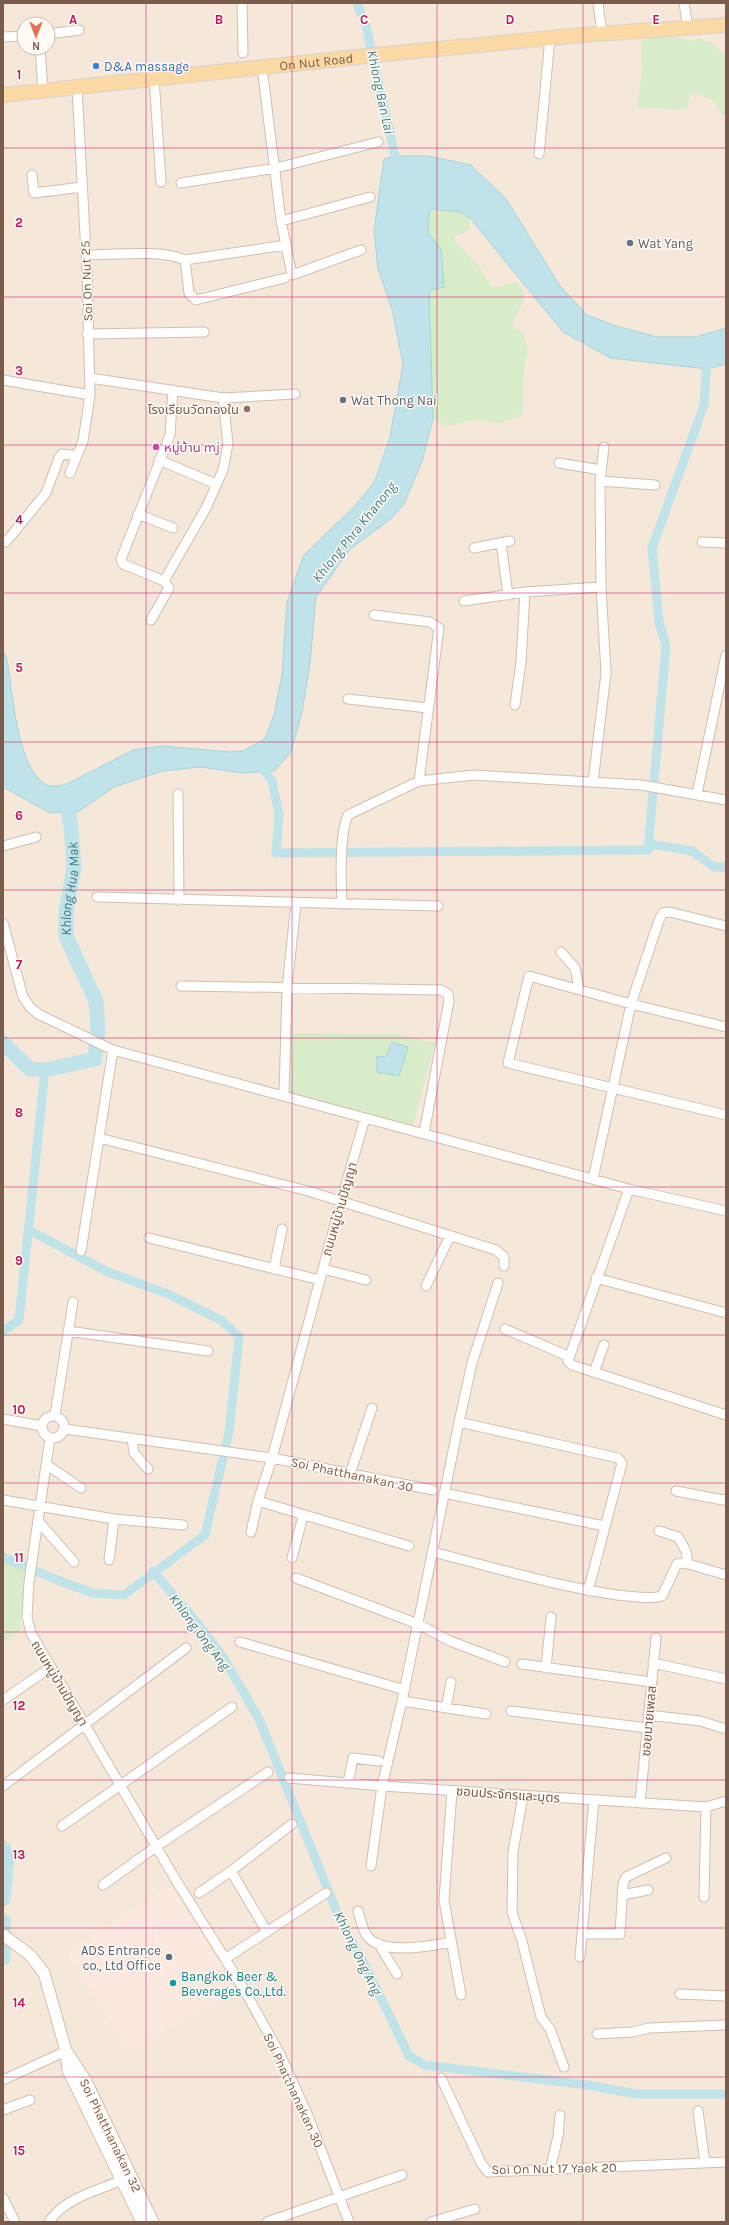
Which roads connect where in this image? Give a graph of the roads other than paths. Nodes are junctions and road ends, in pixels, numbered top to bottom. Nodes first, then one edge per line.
1 (242, 3) edge
2 (598, 3) edge
3 (684, 3) edge
4 (726, 17) edge
5 (688, 24) junction
6 (726, 25) edge
7 (79, 30) dead end
8 (602, 30) junction
9 (56, 33) edge
10 (16, 36) edge
11 (3, 37) edge
12 (550, 38) junction
13 (388, 50) junction
14 (243, 53) dead end
15 (349, 55) junction
16 (41, 56) edge
17 (262, 67) junction
18 (154, 78) junction
19 (3, 86) edge
20 (43, 86) junction
21 (77, 87) junction
22 (3, 95) edge
23 (378, 142) dead end
24 (539, 154) dead end
25 (276, 168) junction
26 (32, 175) dead end
27 (162, 182) dead end
28 (181, 183) dead end
29 (82, 187) junction
30 (370, 197) dead end
31 (281, 221) junction
32 (286, 245) junction
33 (361, 250) dead end
34 (86, 255) junction
35 (185, 260) junction
36 (285, 278) dead end
37 (204, 332) dead end
38 (87, 334) junction
39 (90, 378) junction
40 (3, 380) edge
41 (173, 390) junction
42 (295, 394) dead end
43 (90, 395) junction
44 (223, 398) junction
45 (604, 447) dead end
46 (77, 456) junction
47 (159, 460) junction
48 (560, 463) dead end
49 (601, 470) junction
50 (70, 473) dead end
51 (600, 481) junction
52 (216, 484) junction
53 (655, 485) dead end
54 (138, 514) junction
55 (173, 528) dead end
56 (510, 541) dead end
57 (6, 542) dead end
58 (702, 542) dead end
59 (501, 543) junction
60 (726, 543) edge
61 (474, 548) dead end
62 (164, 581) junction
63 (601, 587) junction
64 (525, 592) junction
65 (508, 595) junction
66 (464, 602) dead end
67 (374, 615) dead end
68 (152, 620) dead end
69 (726, 655) edge
70 (348, 699) dead end
71 (515, 705) dead end
72 (428, 708) junction
73 (419, 781) junction
74 (593, 782) junction
75 (178, 794) dead end
76 (697, 794) junction
77 (726, 800) edge
78 (36, 837) dead end
79 (3, 846) edge
80 (97, 898) dead end
81 (179, 900) junction
82 (296, 903) junction
83 (342, 904) junction
84 (438, 906) dead end
85 (726, 926) edge
86 (4, 927) edge
87 (561, 952) dead end
88 (181, 986) dead end
89 (287, 988) junction
90 (579, 989) junction
91 (631, 1004) junction
92 (726, 1027) edge
93 (113, 1050) junction
94 (613, 1088) junction
95 (284, 1096) junction
96 (726, 1115) edge
97 (365, 1118) junction
98 (424, 1134) junction
99 (99, 1138) junction
100 (593, 1179) junction
101 (629, 1189) junction
102 (341, 1202) junction
103 (726, 1211) edge
104 (282, 1229) dead end
105 (450, 1236) junction
106 (149, 1238) dead end
107 (81, 1251) dead end
108 (504, 1266) dead end
109 (274, 1269) junction
110 (323, 1269) junction
111 (596, 1278) junction
112 (320, 1280) junction
113 (366, 1280) dead end
114 (498, 1283) dead end
115 (426, 1286) dead end
116 (73, 1302) dead end
117 (726, 1313) edge
118 (505, 1329) dead end
119 (68, 1331) junction
120 (604, 1345) dead end
121 (208, 1351) dead end
122 (568, 1356) junction
123 (594, 1372) junction
124 (372, 1408) dead end
125 (55, 1415) junction
126 (726, 1415) edge
127 (3, 1420) edge
128 (459, 1422) junction
129 (42, 1426) junction
130 (65, 1429) junction
131 (50, 1438) junction
132 (132, 1438) junction
133 (272, 1458) junction
134 (47, 1465) junction
135 (148, 1469) dead end
136 (350, 1474) junction
137 (81, 1488) dead end
138 (433, 1490) dead end
139 (676, 1491) dead end
140 (444, 1493) junction
141 (726, 1499) edge
142 (3, 1500) edge
143 (258, 1501) junction
144 (41, 1507) junction
145 (303, 1516) junction
146 (114, 1519) junction
147 (39, 1522) junction
148 (183, 1525) dead end
149 (604, 1526) junction
150 (659, 1531) dead end
151 (251, 1532) dead end
152 (409, 1546) dead end
153 (432, 1552) junction
154 (292, 1558) dead end
155 (109, 1560) dead end
156 (74, 1562) dead end
157 (688, 1564) junction
158 (726, 1575) edge
159 (296, 1578) dead end
160 (588, 1591) junction
161 (551, 1617) dead end
162 (418, 1624) junction
163 (656, 1638) dead end
164 (240, 1642) dead end
165 (186, 1648) dead end
166 (505, 1662) dead end
167 (653, 1663) junction
168 (522, 1664) dead end
169 (51, 1667) junction
170 (546, 1668) junction
171 (726, 1679) edge
172 (451, 1682) dead end
173 (652, 1682) junction
174 (404, 1690) junction
175 (3, 1700) edge
176 (402, 1701) junction
177 (232, 1707) dead end
178 (446, 1708) junction
179 (511, 1711) dead end
180 (486, 1714) dead end
181 (648, 1716) junction
182 (85, 1724) junction
183 (647, 1728) junction
184 (726, 1729) edge
185 (379, 1761) dead end
186 (268, 1772) dead end
187 (289, 1778) dead end
188 (348, 1783) junction
189 (3, 1786) edge
190 (122, 1786) junction
191 (382, 1786) junction
192 (452, 1791) junction
193 (523, 1796) junction
194 (594, 1800) junction
195 (726, 1801) edge
196 (640, 1803) junction
197 (706, 1807) junction
198 (292, 1824) dead end
199 (62, 1826) dead end
200 (157, 1846) junction
201 (666, 1858) dead end
202 (371, 1866) dead end
203 (231, 1872) junction
204 (104, 1885) dead end
205 (648, 1890) dead end
206 (199, 1893) dead end
207 (326, 1893) dead end
208 (622, 1895) junction
209 (704, 1897) dead end
210 (190, 1902) joint
211 (358, 1911) dead end
212 (267, 1932) junction
213 (582, 1934) junction
214 (3, 1935) edge
215 (451, 1942) junction
216 (378, 1943) junction
217 (580, 1957) dead end
218 (225, 1959) junction
219 (398, 1974) dead end
220 (680, 1994) dead end
221 (461, 1995) dead end
222 (726, 1996) edge
223 (726, 2025) edge
224 (597, 2034) dead end
225 (66, 2051) junction
226 (564, 2067) dead end
227 (441, 2078) dead end
228 (3, 2080) edge
229 (30, 2100) dead end
230 (3, 2110) edge
231 (698, 2111) dead end
232 (560, 2115) dead end
233 (726, 2162) edge
234 (705, 2163) junction
235 (550, 2170) junction
236 (402, 2175) dead end
237 (122, 2180) junction
238 (340, 2196) junction
239 (3, 2198) edge
240 (475, 2209) dead end
241 (16, 2222) edge
242 (49, 2222) edge
243 (142, 2222) edge
244 (153, 2222) edge
245 (267, 2222) edge
246 (349, 2222) edge
247 (431, 2222) edge

1 - 14 street
2 - 8 street
3 - 5 street
4 - 5 main road, On Nut Road
5 - 6 main road, On Nut Road
5 - 8 main road, On Nut Road
7 - 9 street
8 - 12 main road, On Nut Road
8 - 13 main road, On Nut Road
10 - 11 street
12 - 13 main road, On Nut Road
12 - 24 street
13 - 15 main road, On Nut Road
15 - 17 main road, On Nut Road
15 - 20 main road, On Nut Road
16 - 20 street
17 - 18 main road, On Nut Road
17 - 25 street
18 - 21 main road, On Nut Road
18 - 27 street
19 - 20 main road, On Nut Road
20 - 21 main road, On Nut Road
20 - 22 main road, On Nut Road
21 - 29 street, Soi On Nut 25
23 - 25 street
25 - 28 street
25 - 31 street
26 - 29 street
29 - 34 street, Soi On Nut 25
30 - 31 street
31 - 32 street
32 - 33 street
32 - 35 street
34 - 35 street
34 - 38 street, Soi On Nut 25
35 - 36 street
37 - 38 street
38 - 39 street, Soi On Nut 25
39 - 41 street
39 - 43 street, Soi On Nut 25
40 - 43 street
41 - 44 street
41 - 47 street
42 - 44 street
43 - 46 street, Soi On Nut 25
44 - 52 street
45 - 49 street
46 - 50 street, Soi On Nut 25
46 - 57 street
47 - 52 street
47 - 54 street
48 - 49 street
49 - 51 street
51 - 53 street
51 - 63 street
52 - 62 street
54 - 55 street
54 - 62 street
56 - 59 street
58 - 60 street
59 - 61 street
59 - 65 street
62 - 68 street
63 - 64 street
63 - 74 street
64 - 65 street
64 - 71 street
65 - 66 street
67 - 72 street
69 - 76 street
70 - 72 street
72 - 73 street
73 - 74 street
73 - 83 street
74 - 76 street
75 - 81 street
76 - 77 street
78 - 79 street
80 - 81 street
81 - 82 street
82 - 83 street
82 - 89 street
83 - 84 street
85 - 91 street
86 - 93 street
87 - 90 street
88 - 89 street
89 - 95 street
89 - 98 street
90 - 91 street
90 - 94 street
91 - 92 street
91 - 94 street
93 - 95 street
93 - 99 street
94 - 96 street
94 - 100 street
95 - 97 street
97 - 98 street
97 - 102 street, ถนนหมู่บ้านปัญญา
98 - 100 street
99 - 102 street
99 - 107 street
100 - 101 street
101 - 103 street
101 - 111 street
102 - 105 street
102 - 110 street, ถนนหมู่บ้านปัญญา
104 - 109 street
105 - 108 street
105 - 115 street
106 - 109 street
109 - 112 street
110 - 112 street, ถนนหมู่บ้านปัญญา
110 - 113 street
111 - 117 street
111 - 122 street
112 - 133 street, ถนนหมู่บ้านปัญญา
114 - 128 street
116 - 119 street
118 - 122 street
119 - 121 street
119 - 125 street
120 - 123 street
122 - 123 street
123 - 126 street
124 - 136 street
125 - 129 street
125 - 130 street
127 - 129 street
128 - 140 street
128 - 149 street
129 - 131 street
130 - 131 street
130 - 132 street
131 - 134 street, ถนนหมู่บ้านปัญญา
132 - 133 street
132 - 135 street
133 - 136 street, Soi Phatthanakan 30
133 - 143 street, ถนนหมู่บ้านปัญญา
134 - 137 street
134 - 144 street, ถนนหมู่บ้านปัญญา
136 - 138 street, Soi Phatthanakan 30
139 - 141 street
140 - 149 street
140 - 153 street
142 - 144 street
143 - 145 street
143 - 151 street, ถนนหมู่บ้านปัญญา
144 - 146 street
144 - 147 street, ถนนหมู่บ้านปัญญา
145 - 152 street
145 - 154 street
146 - 148 street
146 - 155 street
147 - 156 street
147 - 169 street, ถนนหมู่บ้านปัญญา
149 - 160 street
150 - 157 street
153 - 160 street
153 - 162 street
157 - 158 street
157 - 160 street
159 - 162 street
161 - 170 street
162 - 166 street
162 - 174 street
163 - 167 street, ซอยมายเพลส
164 - 174 street
165 - 182 street
167 - 171 street
167 - 173 street, ซอยมายเพลส
168 - 170 street
169 - 175 street
169 - 182 street, ถนนหมู่บ้านปัญญา
170 - 173 street
172 - 178 street
173 - 181 street, ซอยมายเพลส
174 - 176 street
176 - 178 street
176 - 191 street
177 - 190 street
178 - 180 street
179 - 183 street
181 - 183 street, ซอยมายเพลส
181 - 184 street
182 - 189 street
182 - 190 street, ถนนหมู่บ้านปัญญา
183 - 196 street, ซอยมายเพลส
185 - 188 street
186 - 200 street
187 - 188 street, ซอนประจักรและบุตร
188 - 191 street, ซอนประจักรและบุตร
190 - 199 street
190 - 200 street, ถนนหมู่บ้านปัญญา
191 - 192 street, ซอนประจักรและบุตร
191 - 202 street
192 - 193 street, ซอนประจักรและบุตร
192 - 215 street
193 - 194 street, ซอนประจักรและบุตร
193 - 226 street
194 - 196 street, ซอนประจักรและบุตร
194 - 213 street
195 - 197 street, ซอนประจักรและบุตร
196 - 197 street, ซอนประจักรและบุตร
197 - 209 street
198 - 203 street
200 - 204 street
200 - 210 street, ถนนหมู่บ้านปัญญา
201 - 208 street
203 - 206 street
203 - 212 street
205 - 208 street
207 - 212 street
208 - 213 street
210 - 218 street, Soi Phatthanakan 30
211 - 216 street
212 - 218 street
213 - 217 street
214 - 225 street, Soi Phatthanakan 32
215 - 216 street
215 - 221 street
216 - 219 street
218 - 238 street, Soi Phatthanakan 30
220 - 222 street
223 - 224 street
225 - 228 street
225 - 237 street, Soi Phatthanakan 32
225 - 244 street, Soi Phatthanakan 32
227 - 235 street, Soi On Nut 17 Yaek 20
229 - 230 street
231 - 234 street
232 - 235 street
233 - 234 street, Soi On Nut 17 Yaek 20
234 - 235 street, Soi On Nut 17 Yaek 20
236 - 238 street
237 - 242 street
237 - 243 street, Soi Phatthanakan 32
238 - 245 street
238 - 246 street, Soi Phatthanakan 30
239 - 241 street
240 - 247 street

